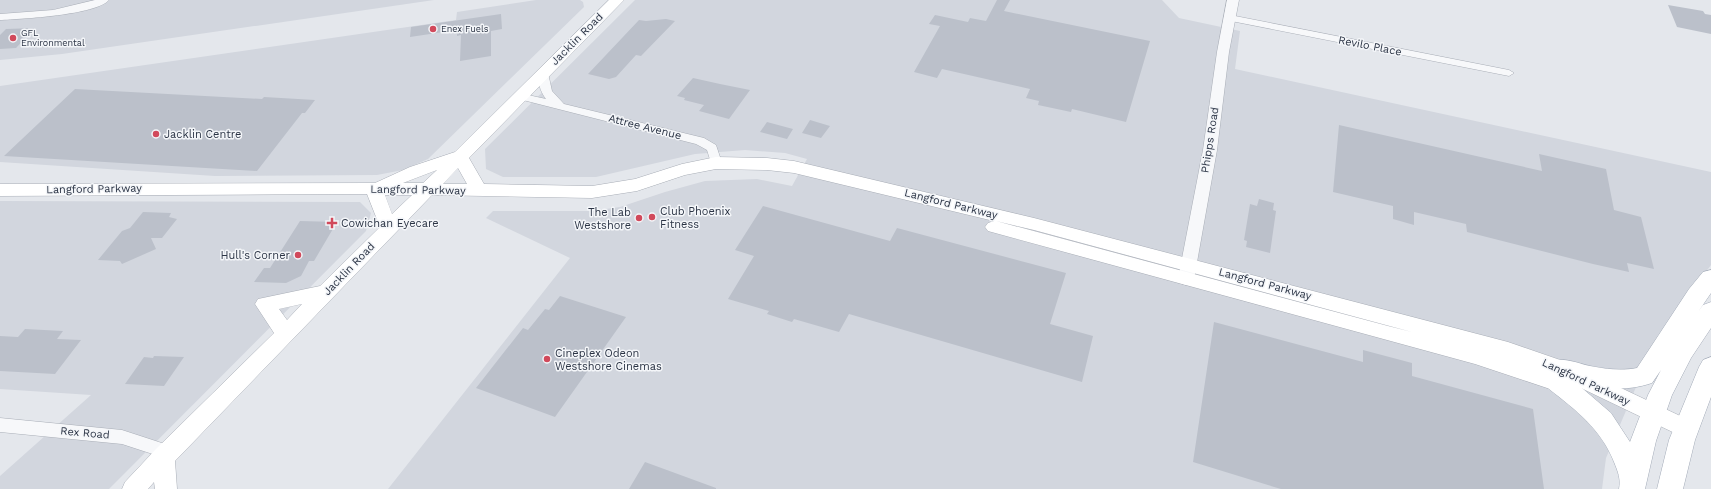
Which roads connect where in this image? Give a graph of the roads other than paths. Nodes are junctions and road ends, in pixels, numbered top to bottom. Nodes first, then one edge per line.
1 (104, 0) edge
2 (617, 0) edge
3 (1233, 0) edge
4 (0, 17) edge
5 (1230, 18) junction
6 (543, 73) junction
7 (1509, 73) dead end
8 (519, 96) junction
9 (560, 105) junction
10 (460, 156) junction
11 (716, 163) junction
12 (374, 189) junction
13 (0, 190) edge
14 (427, 190) junction
15 (480, 191) junction
16 (389, 228) junction
17 (1187, 271) junction
18 (1711, 278) edge
19 (327, 292) junction
20 (1711, 311) edge
21 (285, 333) junction
22 (1711, 367) edge
23 (1558, 375) junction
24 (1650, 418) junction
25 (0, 425) edge
26 (1684, 435) junction
27 (166, 454) junction
28 (1633, 484) edge
29 (133, 489) edge
30 (166, 489) edge
31 (1670, 489) edge

1 - 4 street
2 - 6 main road, Jacklin Road
3 - 5 street, Phipps Road
5 - 7 street, Revilo Place
5 - 17 street, Phipps Road
6 - 8 main road, Jacklin Road
6 - 9 street, Attree Avenue
8 - 9 street, Attree Avenue
8 - 10 main road, Jacklin Road
9 - 11 street, Attree Avenue
10 - 12 main road
10 - 14 main road, Jacklin Road
10 - 15 main road
11 - 15 main road, Langford Parkway
11 - 17 main road, Langford Parkway
12 - 13 main road, Langford Parkway
12 - 14 main road, Langford Parkway
12 - 16 main road
14 - 15 main road, Langford Parkway
14 - 16 main road, Jacklin Road
16 - 19 main road, Jacklin Road
17 - 23 main road, Langford Parkway
18 - 23 main road
19 - 21 main road, Jacklin Road
19 - 21 main road
20 - 24 main road
21 - 27 main road, Jacklin Road
22 - 26 main road
23 - 24 main road, Langford Parkway
23 - 28 main road
24 - 26 main road, Langford Parkway
24 - 28 main road
25 - 27 street, Rex Road
26 - 31 main road
27 - 29 main road, Jacklin Road
27 - 30 main road

